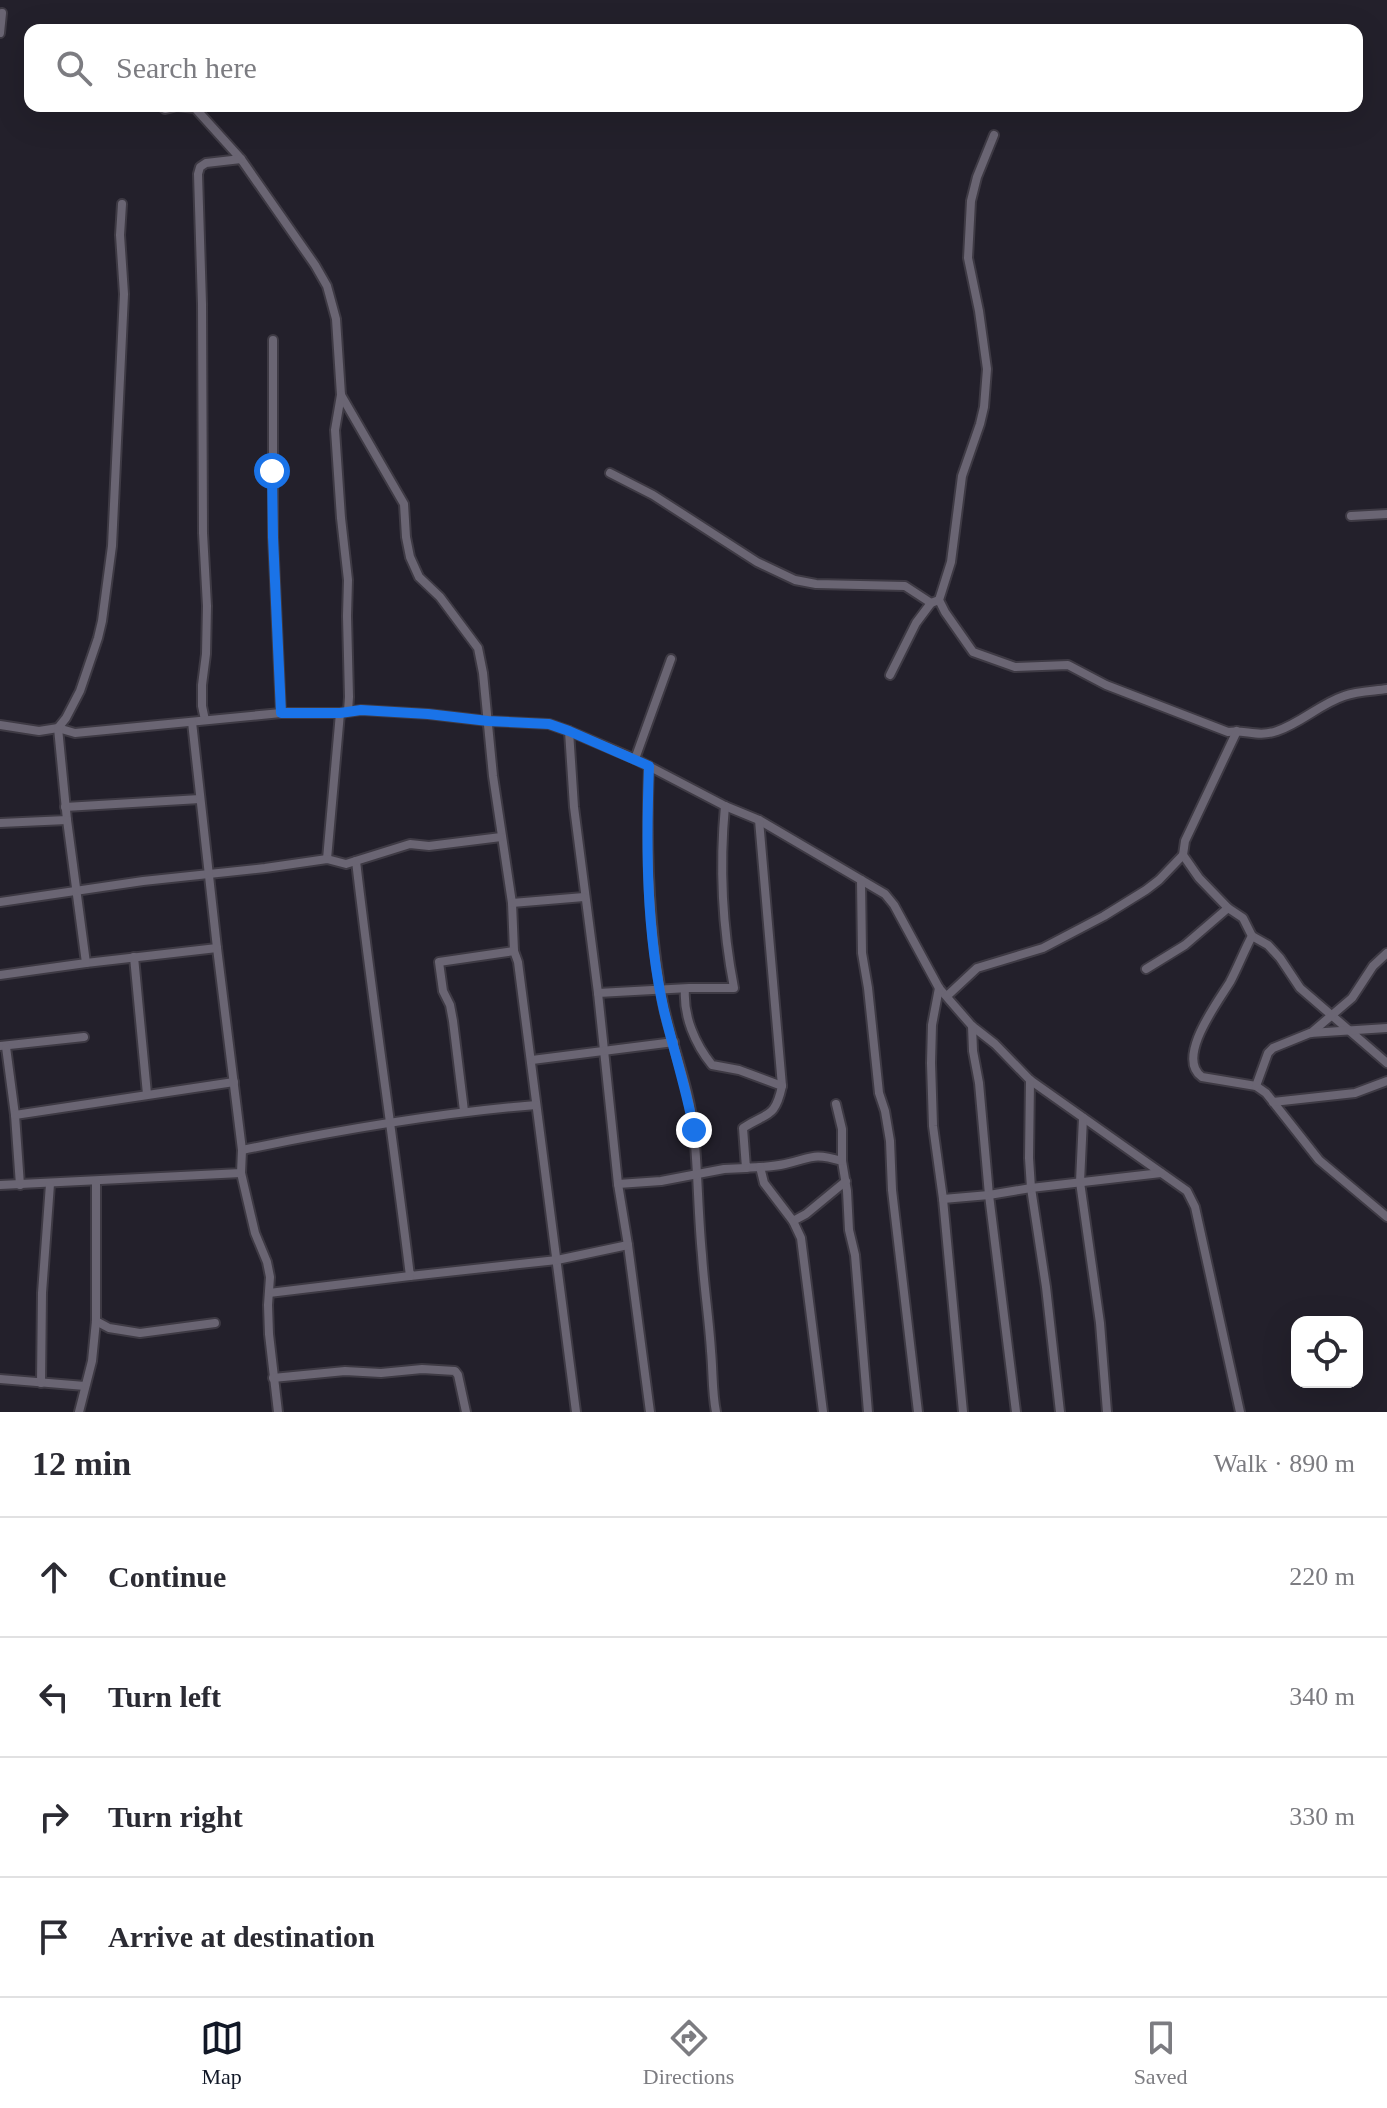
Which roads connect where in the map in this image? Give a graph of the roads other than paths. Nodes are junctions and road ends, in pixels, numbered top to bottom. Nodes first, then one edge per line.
1 (2, 13) edge
2 (0, 33) edge
3 (199, 112) edge
4 (994, 135) dead end
5 (241, 159) junction
6 (122, 204) dead end
7 (273, 340) dead end
8 (341, 395) junction
9 (610, 473) dead end
10 (1387, 514) edge
11 (1351, 516) dead end
12 (935, 602) junction
13 (671, 659) dead end
14 (890, 675) dead end
15 (1387, 689) edge
16 (344, 712) junction
17 (281, 713) junction
18 (205, 720) junction
19 (488, 721) junction
20 (192, 722) junction
21 (0, 725) edge
22 (58, 728) junction
23 (569, 731) junction
24 (1237, 731) junction
25 (635, 759) junction
26 (649, 766) junction
27 (200, 799) junction
28 (725, 806) junction
29 (65, 807) junction
30 (67, 820) junction
31 (759, 820) junction
32 (0, 823) edge
33 (501, 837) junction
34 (1183, 855) junction
35 (327, 859) junction
36 (356, 861) junction
37 (209, 874) junction
38 (861, 880) junction
39 (76, 891) junction
40 (584, 897) junction
41 (0, 902) edge
42 (512, 903) junction
43 (1228, 908) junction
44 (1252, 936) junction
45 (217, 948) junction
46 (514, 951) junction
47 (1387, 953) edge
48 (134, 957) junction
49 (86, 963) junction
50 (1146, 969) dead end
51 (0, 975) edge
52 (939, 988) junction
53 (685, 989) junction
54 (661, 990) junction
55 (598, 993) junction
56 (947, 996) junction
57 (1331, 1017) junction
58 (972, 1026) junction
59 (1387, 1028) edge
60 (1348, 1031) junction
61 (1310, 1033) junction
62 (84, 1037) dead end
63 (674, 1042) junction
64 (3, 1046) edge
65 (603, 1051) junction
66 (532, 1060) junction
67 (1387, 1063) edge
68 (1030, 1080) junction
69 (1387, 1081) edge
70 (234, 1082) junction
71 (782, 1086) junction
72 (1256, 1086) junction
73 (147, 1094) junction
74 (1273, 1102) junction
75 (836, 1104) dead end
76 (536, 1105) junction
77 (464, 1111) junction
78 (15, 1115) junction
79 (1083, 1118) junction
80 (391, 1124) junction
81 (242, 1150) junction
82 (842, 1161) junction
83 (760, 1167) junction
84 (746, 1168) junction
85 (241, 1173) junction
86 (697, 1173) junction
87 (1162, 1173) junction
88 (96, 1181) junction
89 (846, 1181) junction
90 (1080, 1182) junction
91 (50, 1184) junction
92 (618, 1184) junction
93 (0, 1185) edge
94 (20, 1185) junction
95 (1031, 1188) junction
96 (989, 1195) junction
97 (943, 1199) junction
98 (1387, 1217) edge
99 (793, 1221) junction
100 (628, 1245) junction
101 (557, 1260) junction
102 (410, 1276) junction
103 (269, 1293) junction
104 (96, 1321) junction
105 (215, 1323) dead end
106 (273, 1378) junction
107 (0, 1379) edge
108 (41, 1383) junction
109 (85, 1386) junction
110 (79, 1412) edge
111 (278, 1412) edge
112 (466, 1412) edge
113 (576, 1412) edge
114 (650, 1412) edge
115 (716, 1412) edge
116 (823, 1412) edge
117 (868, 1412) edge
118 (918, 1412) edge
119 (963, 1412) edge
120 (1016, 1412) edge
121 (1060, 1412) edge
122 (1107, 1412) edge
123 (1240, 1412) edge

1 - 2 street
3 - 5 street
4 - 12 street
5 - 8 street
5 - 18 street
6 - 22 street
7 - 17 street
8 - 16 street
8 - 19 street
9 - 12 street
10 - 11 street
12 - 14 street
12 - 24 street
13 - 25 street
15 - 24 street
16 - 17 street
16 - 19 street
16 - 35 street
17 - 18 street
18 - 20 street
19 - 23 street
19 - 33 street
20 - 22 street
20 - 27 street
21 - 22 street
22 - 29 street
23 - 25 street
23 - 40 street
24 - 34 street
25 - 26 street
26 - 28 street
26 - 54 street
27 - 29 street
27 - 37 street
28 - 31 street
28 - 53 street
29 - 30 street
30 - 32 street
30 - 39 street
31 - 38 street
31 - 71 street
33 - 36 street
33 - 42 street
34 - 43 street
34 - 56 street
35 - 36 street
35 - 37 street
36 - 80 street
37 - 39 street
37 - 45 street
38 - 52 street
38 - 118 street
39 - 41 street
39 - 49 street
40 - 42 street
40 - 55 street
42 - 46 street
43 - 44 street
43 - 50 street
44 - 57 street
44 - 72 street
45 - 48 street
45 - 70 street
46 - 66 street
46 - 77 street
47 - 57 street
48 - 49 street
48 - 73 street
49 - 51 street
52 - 56 street
52 - 97 street
53 - 54 street
53 - 71 street
54 - 55 street
54 - 63 street
55 - 65 street
56 - 58 street
57 - 60 street
57 - 61 street
58 - 68 street
58 - 96 street
59 - 60 street
60 - 61 street
60 - 67 street
61 - 72 street
62 - 64 street
63 - 65 street
63 - 86 street
64 - 78 street
65 - 66 street
65 - 92 street
66 - 76 street
68 - 79 street
68 - 95 street
69 - 74 street
70 - 73 street
70 - 81 street
71 - 84 street
72 - 74 street
73 - 78 street
74 - 98 street
75 - 82 street
76 - 77 street
76 - 101 street
77 - 80 street
78 - 94 street
79 - 87 street
79 - 90 street
80 - 81 street
80 - 102 street
81 - 85 street
82 - 83 street
82 - 89 street
83 - 84 street
83 - 99 street
84 - 86 street
85 - 88 street
85 - 103 street
86 - 92 street
86 - 115 street
87 - 90 street
87 - 123 street
88 - 91 street
88 - 104 street
89 - 99 street
89 - 117 street
90 - 95 street
90 - 122 street
91 - 94 street
91 - 108 street
92 - 100 street
93 - 94 street
95 - 96 street
95 - 121 street
96 - 97 street
96 - 120 street
97 - 119 street
99 - 116 street
100 - 101 street
100 - 114 street
101 - 102 street
101 - 113 street
102 - 103 street
103 - 106 street
104 - 105 street
104 - 109 street
106 - 111 street
106 - 112 street
107 - 108 street
108 - 109 street
109 - 110 street

